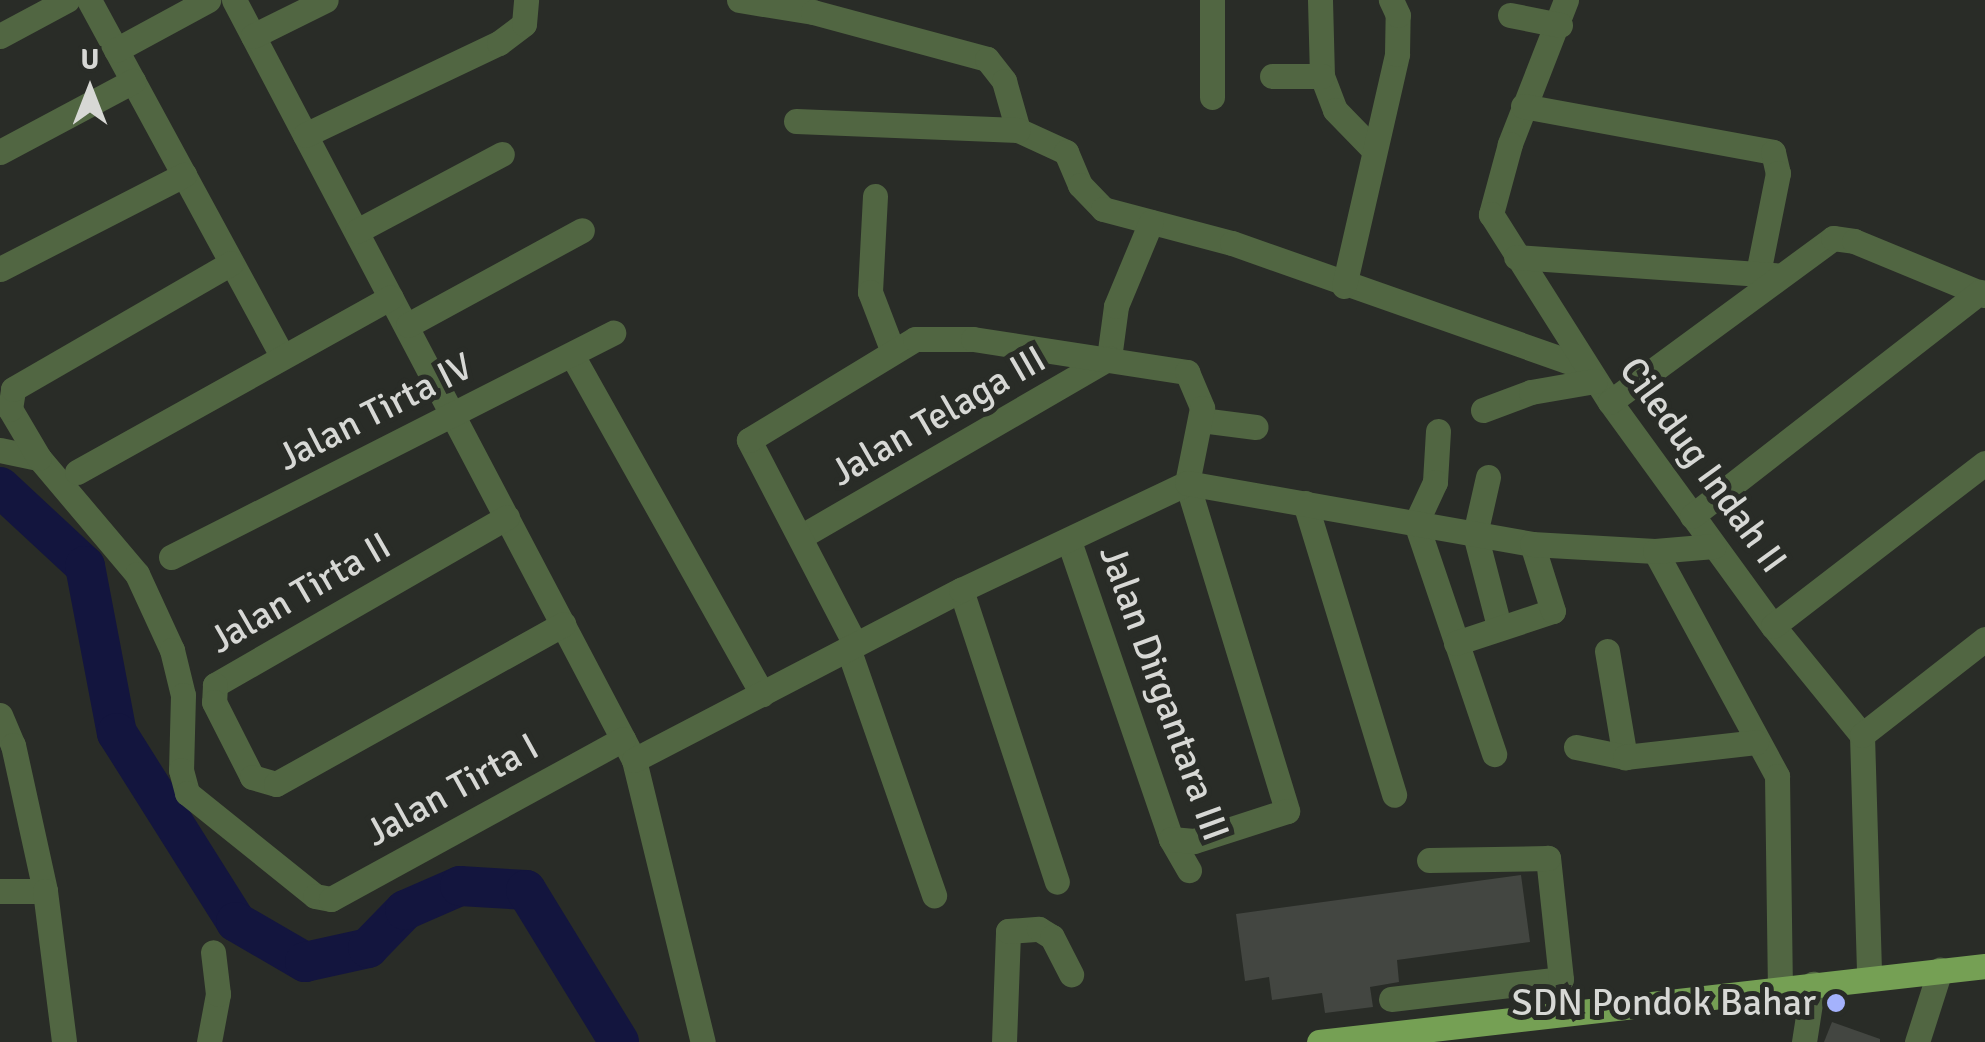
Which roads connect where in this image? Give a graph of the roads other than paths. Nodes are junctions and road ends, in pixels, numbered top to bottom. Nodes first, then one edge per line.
1 (67, 0) edge
2 (90, 0) edge
3 (208, 0) edge
4 (234, 0) edge
5 (326, 0) edge
6 (526, 0) edge
7 (739, 0) edge
8 (1212, 0) edge
9 (1320, 0) edge
10 (1391, 0) edge
11 (813, 6) edge
12 (1563, 13) edge
13 (1510, 16) dead end
14 (0, 36) edge
15 (253, 36) junction
16 (116, 50) junction
17 (1272, 76) dead end
18 (1322, 76) junction
19 (133, 81) junction
20 (1212, 97) dead end
21 (1523, 106) junction
22 (796, 121) dead end
23 (1018, 130) junction
24 (305, 135) junction
25 (1372, 148) junction
26 (0, 152) edge
27 (502, 154) dead end
28 (184, 175) junction
29 (874, 196) dead end
30 (1152, 222) junction
31 (357, 230) junction
32 (582, 230) dead end
33 (1516, 257) junction
34 (232, 264) junction
35 (0, 269) edge
36 (1769, 274) junction
37 (1344, 286) junction
38 (1983, 293) edge
39 (391, 298) junction
40 (408, 326) junction
41 (613, 334) dead end
42 (893, 352) junction
43 (572, 355) junction
44 (282, 356) junction
45 (1110, 358) junction
46 (1597, 384) junction
47 (1483, 410) dead end
48 (454, 415) junction
49 (1201, 420) junction
50 (1256, 427) dead end
51 (1438, 431) dead end
52 (0, 450) edge
53 (38, 458) junction
54 (1985, 463) edge
55 (77, 472) dead end
56 (1488, 477) dead end
57 (1188, 483) junction
58 (1305, 503) junction
59 (1692, 516) junction
60 (507, 517) junction
61 (1416, 523) junction
62 (1475, 534) junction
63 (802, 536) junction
64 (1068, 541) junction
65 (1532, 544) junction
66 (1714, 546) junction
67 (1655, 552) junction
68 (171, 557) dead end
69 (961, 590) junction
70 (564, 624) junction
71 (1500, 626) junction
72 (1773, 626) junction
73 (1985, 639) edge
74 (1456, 642) junction
75 (852, 646) junction
76 (1607, 650) dead end
77 (762, 694) junction
78 (0, 715) edge
79 (1862, 735) junction
80 (1756, 742) junction
81 (1576, 747) dead end
82 (628, 749) junction
83 (1494, 754) dead end
84 (1625, 758) junction
85 (1394, 795) dead end
86 (1172, 839) junction
87 (1429, 860) dead end
88 (1188, 870) dead end
89 (1057, 882) dead end
90 (45, 891) junction
91 (0, 892) edge
92 (934, 896) dead end
93 (212, 952) dead end
94 (1985, 966) edge
95 (1940, 970) junction
96 (1071, 974) dead end
97 (1869, 978) junction
98 (1814, 984) junction
99 (1502, 986) junction
100 (1780, 987) junction
101 (1506, 1019) junction
102 (1394, 1036) edge
103 (64, 1042) edge
104 (208, 1042) edge
105 (703, 1042) edge
106 (1004, 1042) edge
107 (1319, 1042) edge
108 (1804, 1042) edge
109 (1916, 1042) edge

1 - 14 street
2 - 16 street
3 - 16 street
4 - 15 street
5 - 15 street
6 - 24 street
7 - 11 street
8 - 20 street
9 - 18 street
10 - 25 street
11 - 23 street
12 - 13 street
12 - 21 street, Ciledug Indah II
15 - 24 street
16 - 19 street
17 - 18 street
18 - 25 street
19 - 26 street
19 - 28 street
21 - 33 street, Ciledug Indah II
21 - 36 street
22 - 23 street
23 - 30 street
24 - 31 street
25 - 37 street
27 - 31 street
28 - 34 street
28 - 35 street
29 - 42 street
30 - 37 street
30 - 45 street
31 - 39 street
32 - 40 street
33 - 36 street
33 - 46 street, Ciledug Indah II
34 - 44 street
34 - 53 street
36 - 38 street
36 - 46 street
37 - 46 street
38 - 59 street
39 - 40 street
39 - 44 street
40 - 48 street
41 - 43 street, Jalan Tirta IV
42 - 45 street
42 - 63 street
43 - 48 street, Jalan Tirta IV
43 - 77 street
44 - 55 street
45 - 49 street
45 - 63 street, Jalan Telaga III
46 - 47 street
46 - 59 street, Ciledug Indah II
48 - 60 street
48 - 68 street, Jalan Tirta IV
49 - 50 street
49 - 57 street
51 - 61 street
52 - 53 street
53 - 82 street, Jalan Tirta I
54 - 72 street
56 - 62 street
57 - 58 street
57 - 64 street, Jalan Tirta I
57 - 86 street
58 - 61 street
58 - 85 street
59 - 66 street, Ciledug Indah II
60 - 70 street
60 - 70 street, Jalan Tirta II
61 - 62 street
61 - 74 street
62 - 65 street
62 - 71 street
63 - 75 street
64 - 69 street, Jalan Tirta I
64 - 86 street, Jalan Dirgantara III
65 - 67 street
65 - 71 street
66 - 67 street
66 - 72 street, Ciledug Indah II
67 - 80 street
69 - 75 street, Jalan Tirta I
69 - 89 street
70 - 82 street
71 - 74 street
72 - 79 street, Ciledug Indah II
73 - 79 street
74 - 83 street
75 - 77 street, Jalan Tirta I
75 - 92 street
76 - 84 street
77 - 82 street, Jalan Tirta I
78 - 90 street
79 - 97 street
80 - 84 street
80 - 100 street
81 - 84 street
82 - 105 street
86 - 88 street, Jalan Dirgantara III
87 - 99 street
90 - 91 street
90 - 103 street
93 - 104 street
94 - 95 main road
95 - 97 main road
95 - 109 street
96 - 106 street
97 - 98 main road
98 - 100 main road
98 - 108 street
99 - 101 street
99 - 102 street
100 - 101 main road
101 - 102 main road
102 - 107 main road

